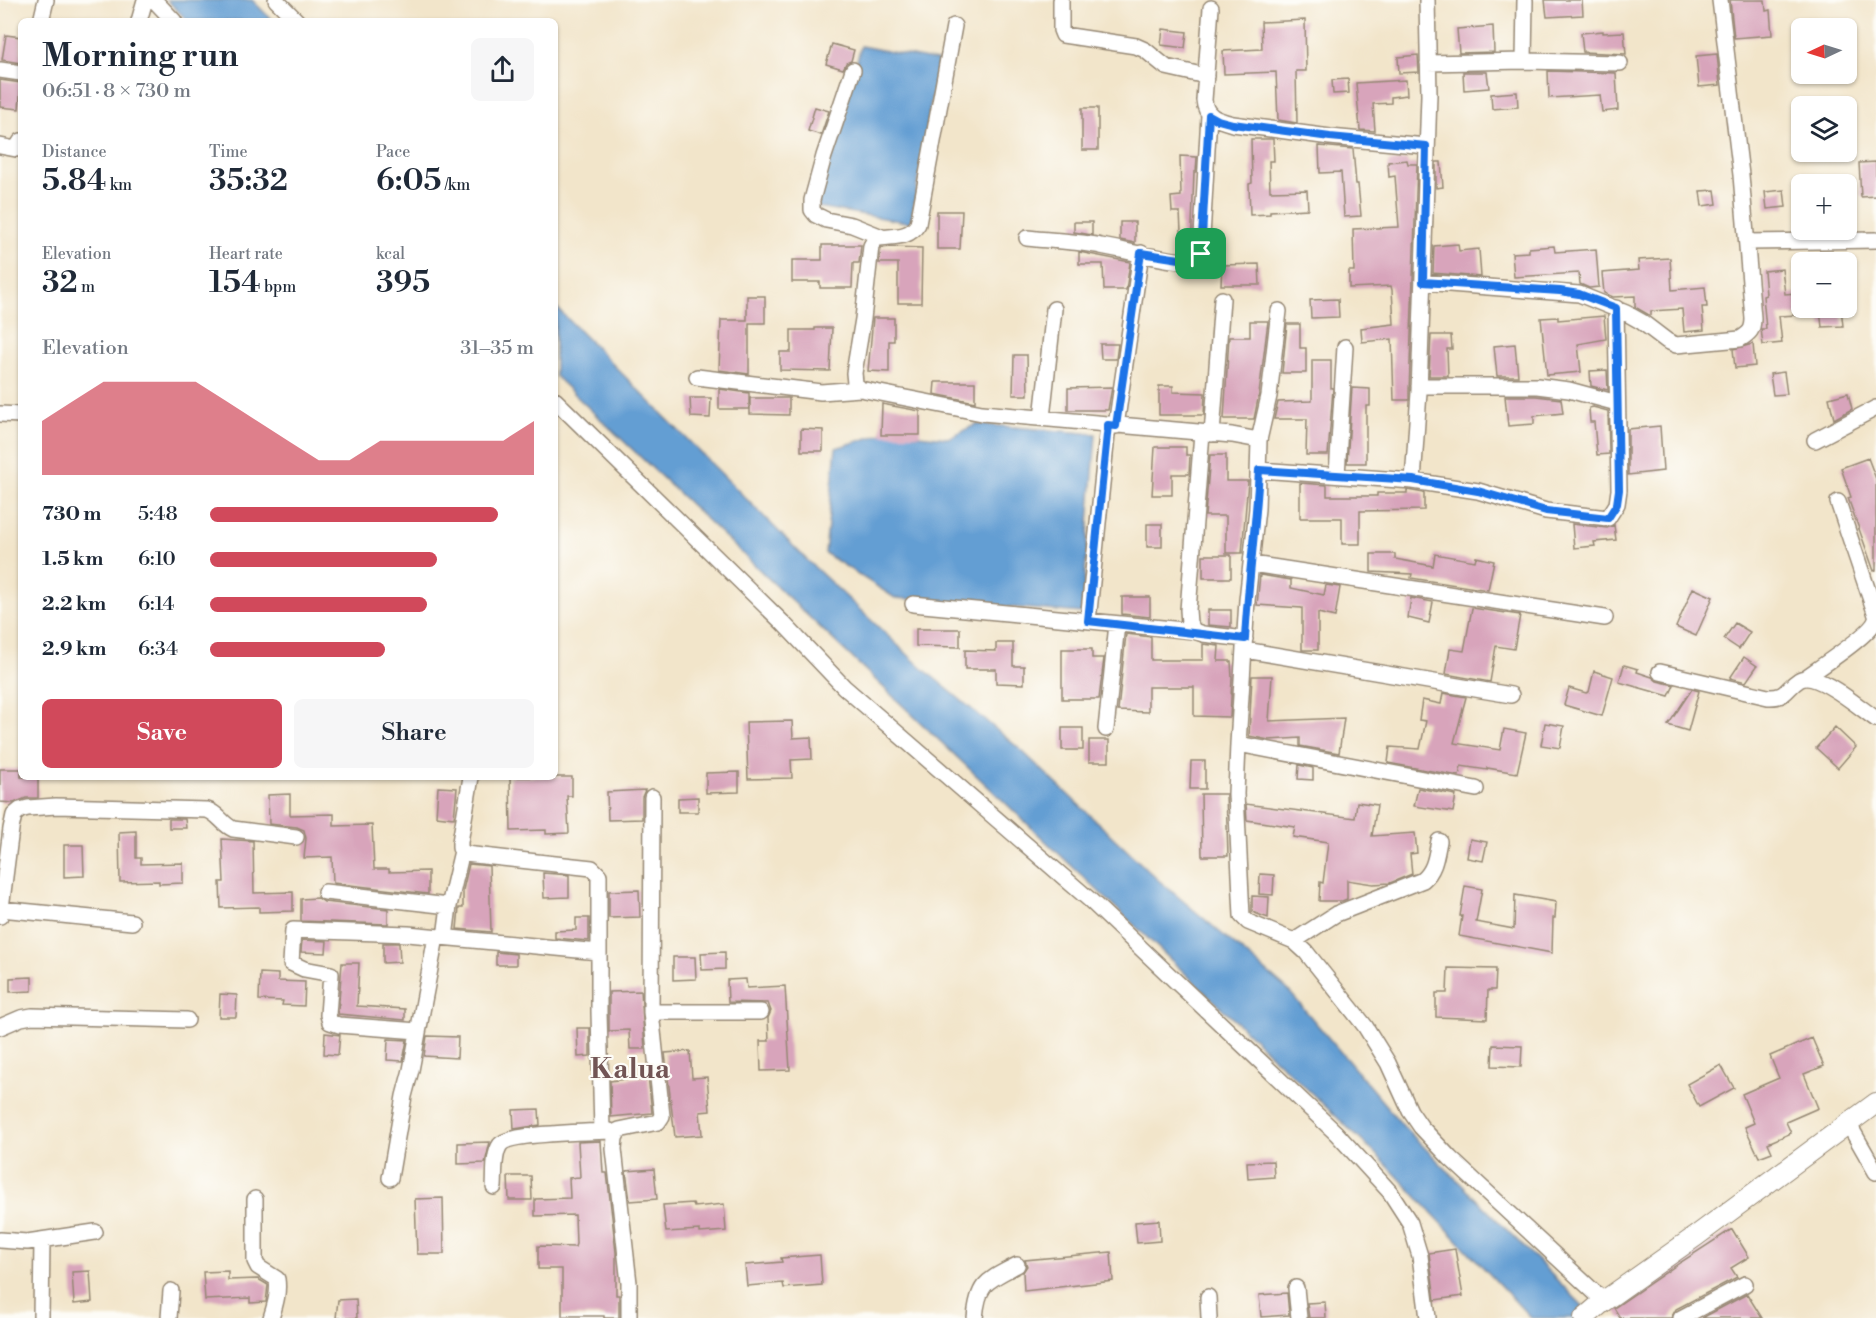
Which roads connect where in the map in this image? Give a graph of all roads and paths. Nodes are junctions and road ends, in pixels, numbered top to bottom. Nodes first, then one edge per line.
1 (46, 0) edge
2 (145, 0) edge
3 (154, 0) edge
4 (276, 0) edge
5 (1061, 0) edge
6 (1427, 0) edge
7 (1525, 0) edge
8 (1720, 0) edge
9 (1211, 8) dead end
10 (42, 18) edge
11 (140, 18) edge
12 (171, 18) edge
13 (294, 18) edge
14 (954, 26) dead end
15 (1524, 61) junction
16 (1428, 63) junction
17 (1620, 63) dead end
18 (0, 70) edge
19 (854, 70) dead end
20 (18, 73) edge
21 (1206, 76) junction
22 (1209, 115) junction
23 (0, 146) edge
24 (18, 146) edge
25 (1426, 146) junction
26 (882, 237) junction
27 (1027, 238) dead end
28 (1876, 240) edge
29 (1747, 242) junction
30 (1141, 253) junction
31 (1423, 282) junction
32 (1222, 299) dead end
33 (1616, 308) junction
34 (1054, 309) dead end
35 (1279, 311) dead end
36 (1345, 347) dead end
37 (697, 377) dead end
38 (1419, 386) junction
39 (860, 389) junction
40 (558, 403) edge
41 (1617, 404) junction
42 (1876, 408) edge
43 (0, 414) edge
44 (18, 415) edge
45 (1042, 418) junction
46 (1112, 426) junction
47 (1207, 433) junction
48 (1259, 440) junction
49 (1815, 440) dead end
50 (1259, 470) junction
51 (1337, 475) junction
52 (1413, 480) junction
53 (1838, 502) dead end
54 (1252, 564) junction
55 (913, 604) dead end
56 (1876, 617) edge
57 (1605, 618) dead end
58 (1088, 621) junction
59 (1118, 624) junction
60 (1194, 631) junction
61 (1245, 644) junction
62 (1660, 672) dead end
63 (1805, 678) junction
64 (1511, 695) dead end
65 (1876, 719) edge
66 (1106, 729) dead end
67 (1238, 744) junction
68 (470, 780) edge
69 (1476, 789) dead end
70 (652, 797) dead end
71 (296, 837) dead end
72 (1439, 841) dead end
73 (462, 851) junction
74 (3, 873) edge
75 (325, 892) dead end
76 (449, 906) junction
77 (1, 909) edge
78 (0, 916) edge
79 (132, 922) dead end
80 (441, 937) junction
81 (1294, 941) junction
82 (599, 952) junction
83 (651, 1012) junction
84 (761, 1012) dead end
85 (188, 1020) dead end
86 (0, 1027) edge
87 (418, 1031) junction
88 (1876, 1103) edge
89 (1848, 1123) junction
90 (619, 1130) junction
91 (602, 1131) junction
92 (1876, 1172) edge
93 (390, 1178) dead end
94 (494, 1187) dead end
95 (255, 1199) dead end
96 (95, 1232) dead end
97 (0, 1240) edge
98 (42, 1240) junction
99 (1017, 1265) dead end
100 (1745, 1284) dead end
101 (1296, 1288) dead end
102 (171, 1292) dead end
103 (1208, 1297) dead end
104 (1595, 1312) edge
105 (41, 1318) edge
106 (169, 1318) edge
107 (272, 1318) edge
108 (629, 1318) edge
109 (975, 1318) edge
110 (1209, 1318) edge
111 (1299, 1318) edge
112 (1428, 1318) edge
113 (1681, 1318) edge

1 - 10 street
2 - 11 street
3 - 12 street
4 - 13 street
5 - 21 street
6 - 16 street
7 - 15 street
8 - 29 street
9 - 21 street
14 - 26 street
15 - 16 street
15 - 17 street
16 - 25 street
18 - 20 street
19 - 26 street
21 - 22 street
22 - 25 street
22 - 30 street
23 - 24 street
25 - 31 street
26 - 39 street
27 - 30 street
28 - 29 street
29 - 33 street
30 - 46 street
31 - 33 street
31 - 38 street
32 - 47 street
33 - 41 street
34 - 45 street
35 - 48 street
36 - 51 street
37 - 39 street
38 - 41 street
38 - 52 street
39 - 45 street
40 - 112 street
41 - 52 street
42 - 49 street
43 - 44 street
45 - 46 street
46 - 47 street
46 - 58 street
47 - 48 street
47 - 60 street
48 - 50 street
50 - 51 street
50 - 54 street
51 - 52 street
53 - 56 street
54 - 57 street
54 - 61 street
55 - 58 street
56 - 63 street
58 - 59 street
59 - 60 street
59 - 66 street
60 - 61 street
61 - 64 street
61 - 67 street
62 - 63 street
63 - 65 street
67 - 69 street
67 - 81 street
68 - 73 street
70 - 83 street
71 - 74 street
72 - 81 street
73 - 76 street
73 - 82 street
74 - 77 street
75 - 76 street
76 - 80 street
77 - 78 street
77 - 79 street
80 - 82 street
80 - 87 street
80 - 87 street
81 - 104 street
82 - 91 street
83 - 84 street
83 - 90 street
85 - 86 street
87 - 93 street
88 - 89 street
89 - 92 street
89 - 104 street
90 - 91 street
90 - 108 street
91 - 94 street
95 - 107 street
96 - 98 street
97 - 98 street
98 - 105 street
99 - 109 street
100 - 113 street
101 - 111 street
102 - 106 street
103 - 110 street

